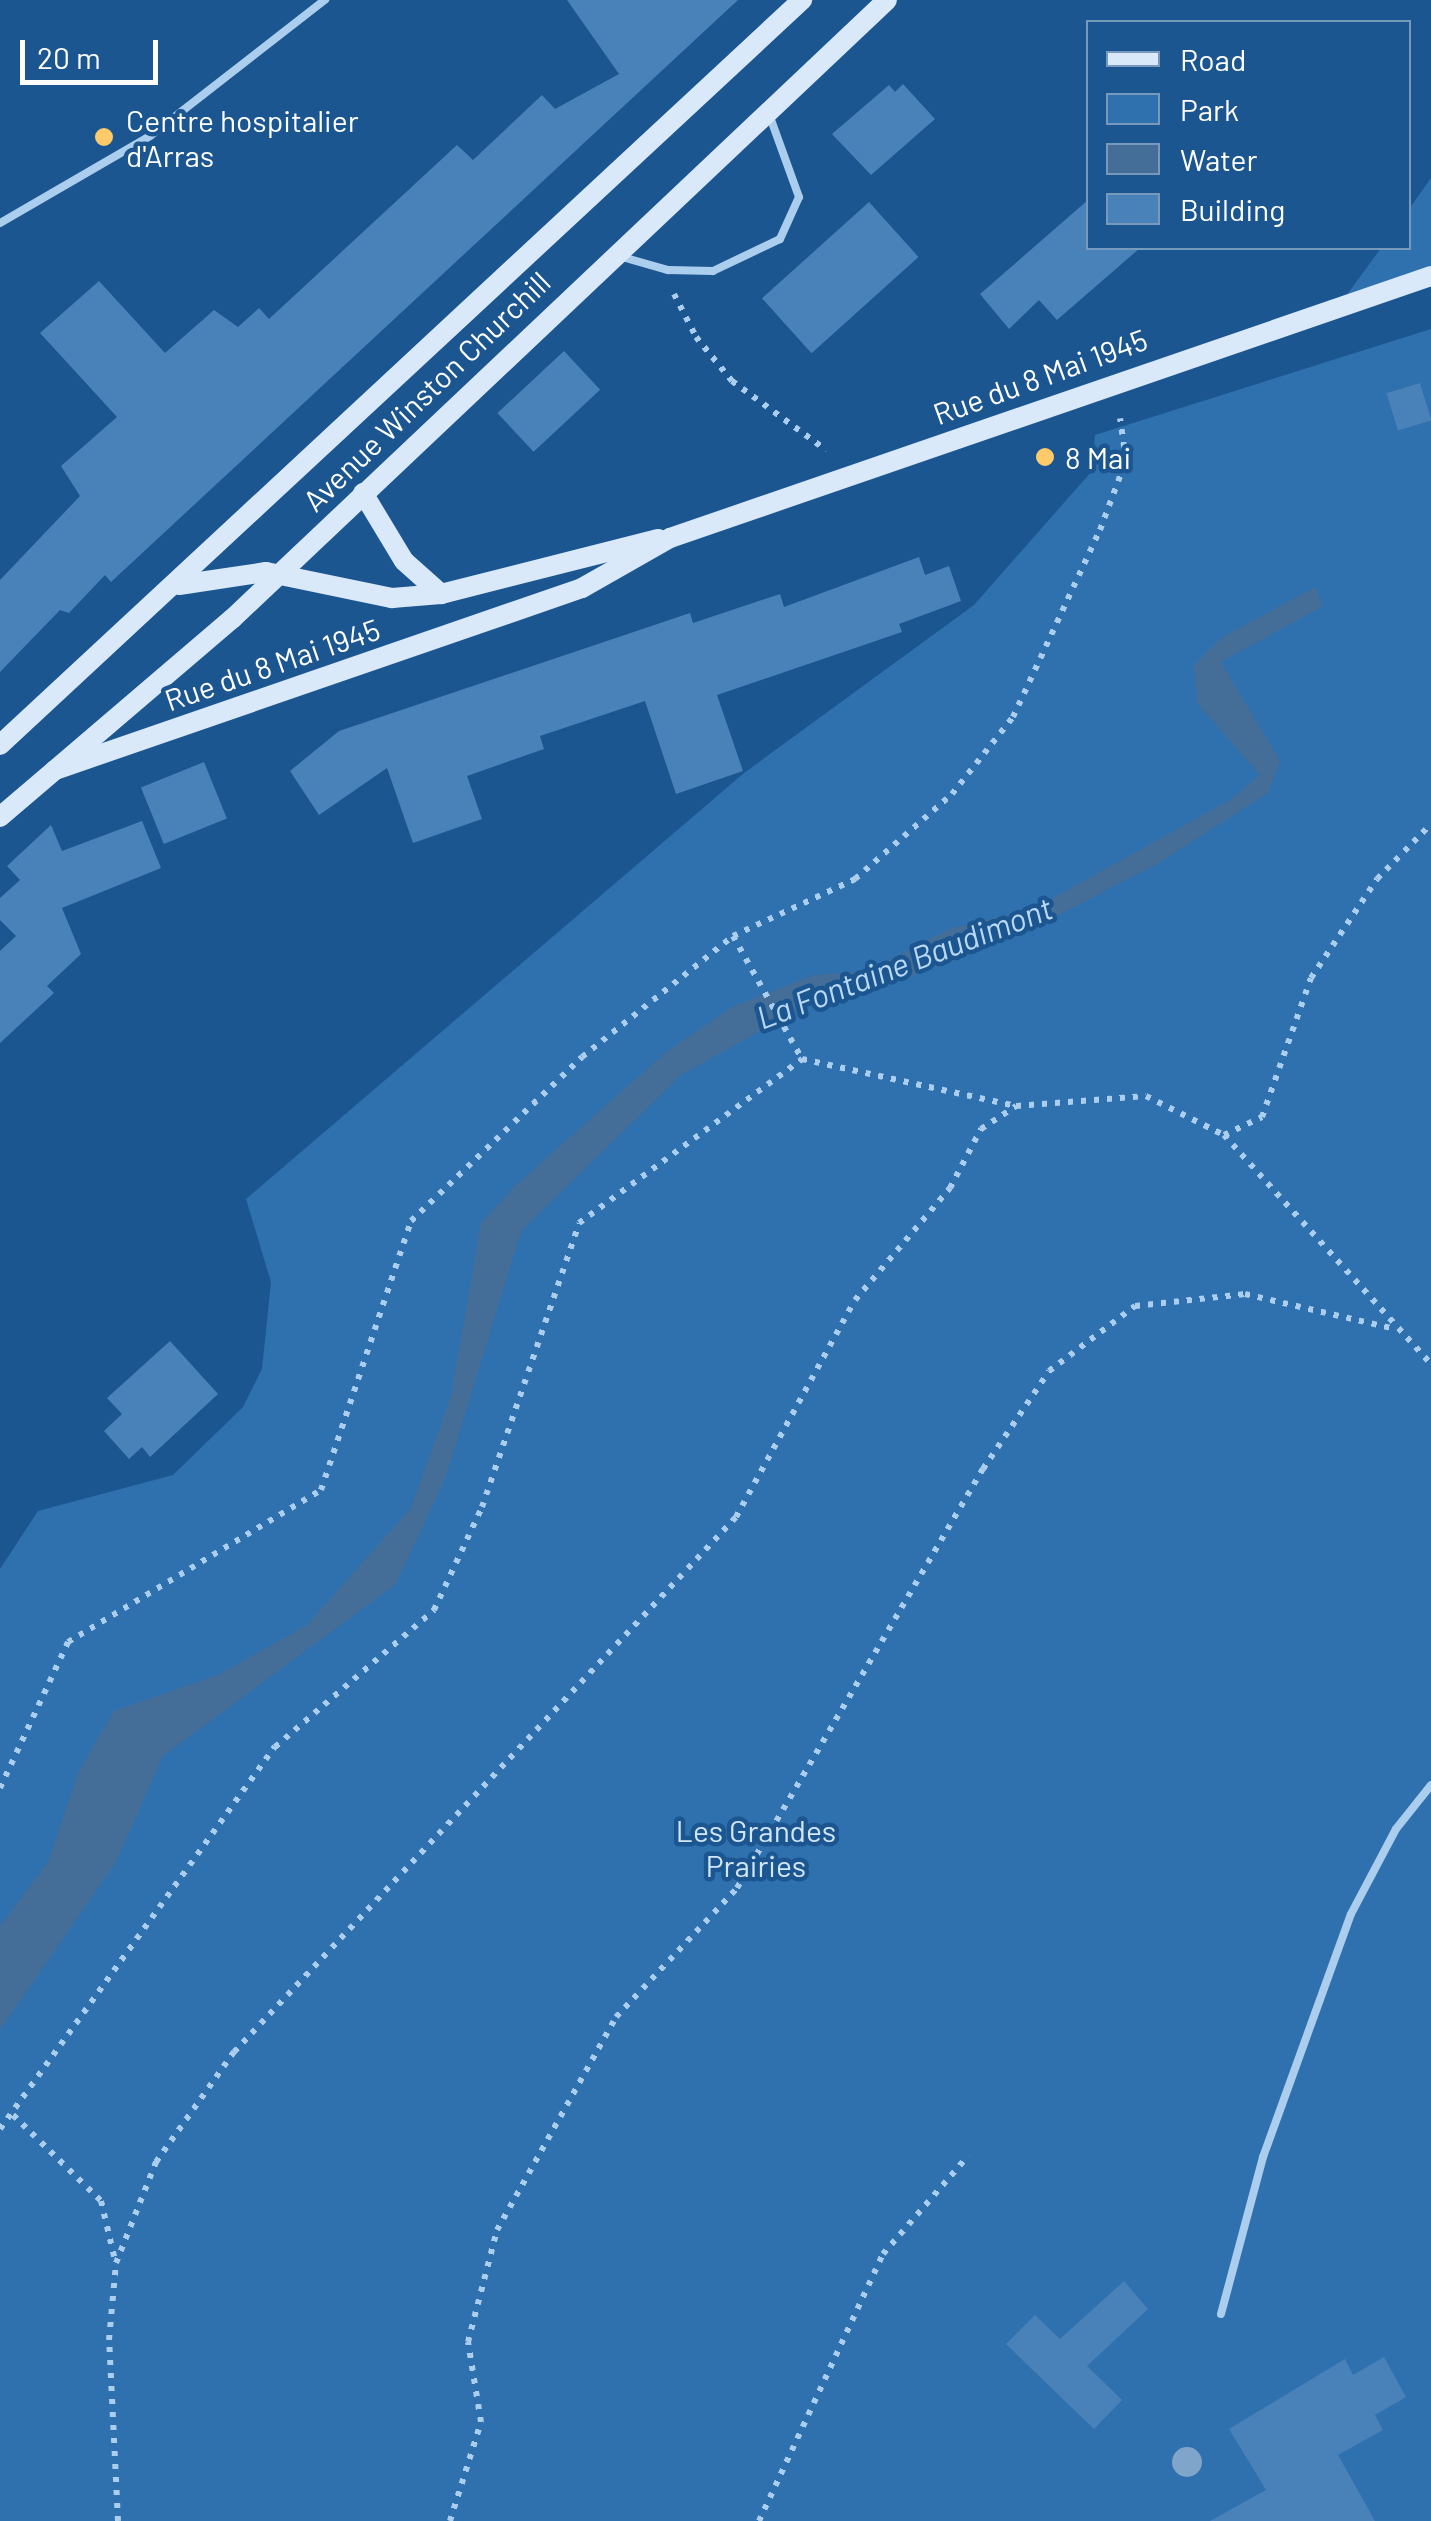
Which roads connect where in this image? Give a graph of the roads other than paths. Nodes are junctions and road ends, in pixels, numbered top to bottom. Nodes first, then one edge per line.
1 (325, 0) edge
2 (802, 0) edge
3 (886, 0) edge
4 (767, 110) junction
5 (0, 223) edge
6 (613, 254) junction
7 (1431, 276) edge
8 (363, 493) junction
9 (670, 538) junction
10 (279, 574) junction
11 (176, 586) junction
12 (441, 594) junction
13 (0, 745) edge
14 (55, 770) junction
15 (0, 817) edge
16 (1431, 1785) edge
17 (1221, 2314) dead end

1 - 5 lane
2 - 11 main road, Avenue Winston Churchill
3 - 4 main road, Avenue Winston Churchill
4 - 6 main road, Avenue Winston Churchill
4 - 6 lane
6 - 8 main road, Avenue Winston Churchill
7 - 9 main road, Rue du 8 Mai 1945
8 - 10 main road, Avenue Winston Churchill
8 - 12 main road
9 - 12 main road, Rue du 8 Mai 1945
9 - 14 main road, Rue du 8 Mai 1945
10 - 11 main road, Rue du 8 Mai 1945
10 - 12 main road, Rue du 8 Mai 1945
10 - 14 main road, Avenue Winston Churchill
11 - 13 main road, Avenue Winston Churchill
14 - 15 main road, Avenue Winston Churchill
16 - 17 lane

